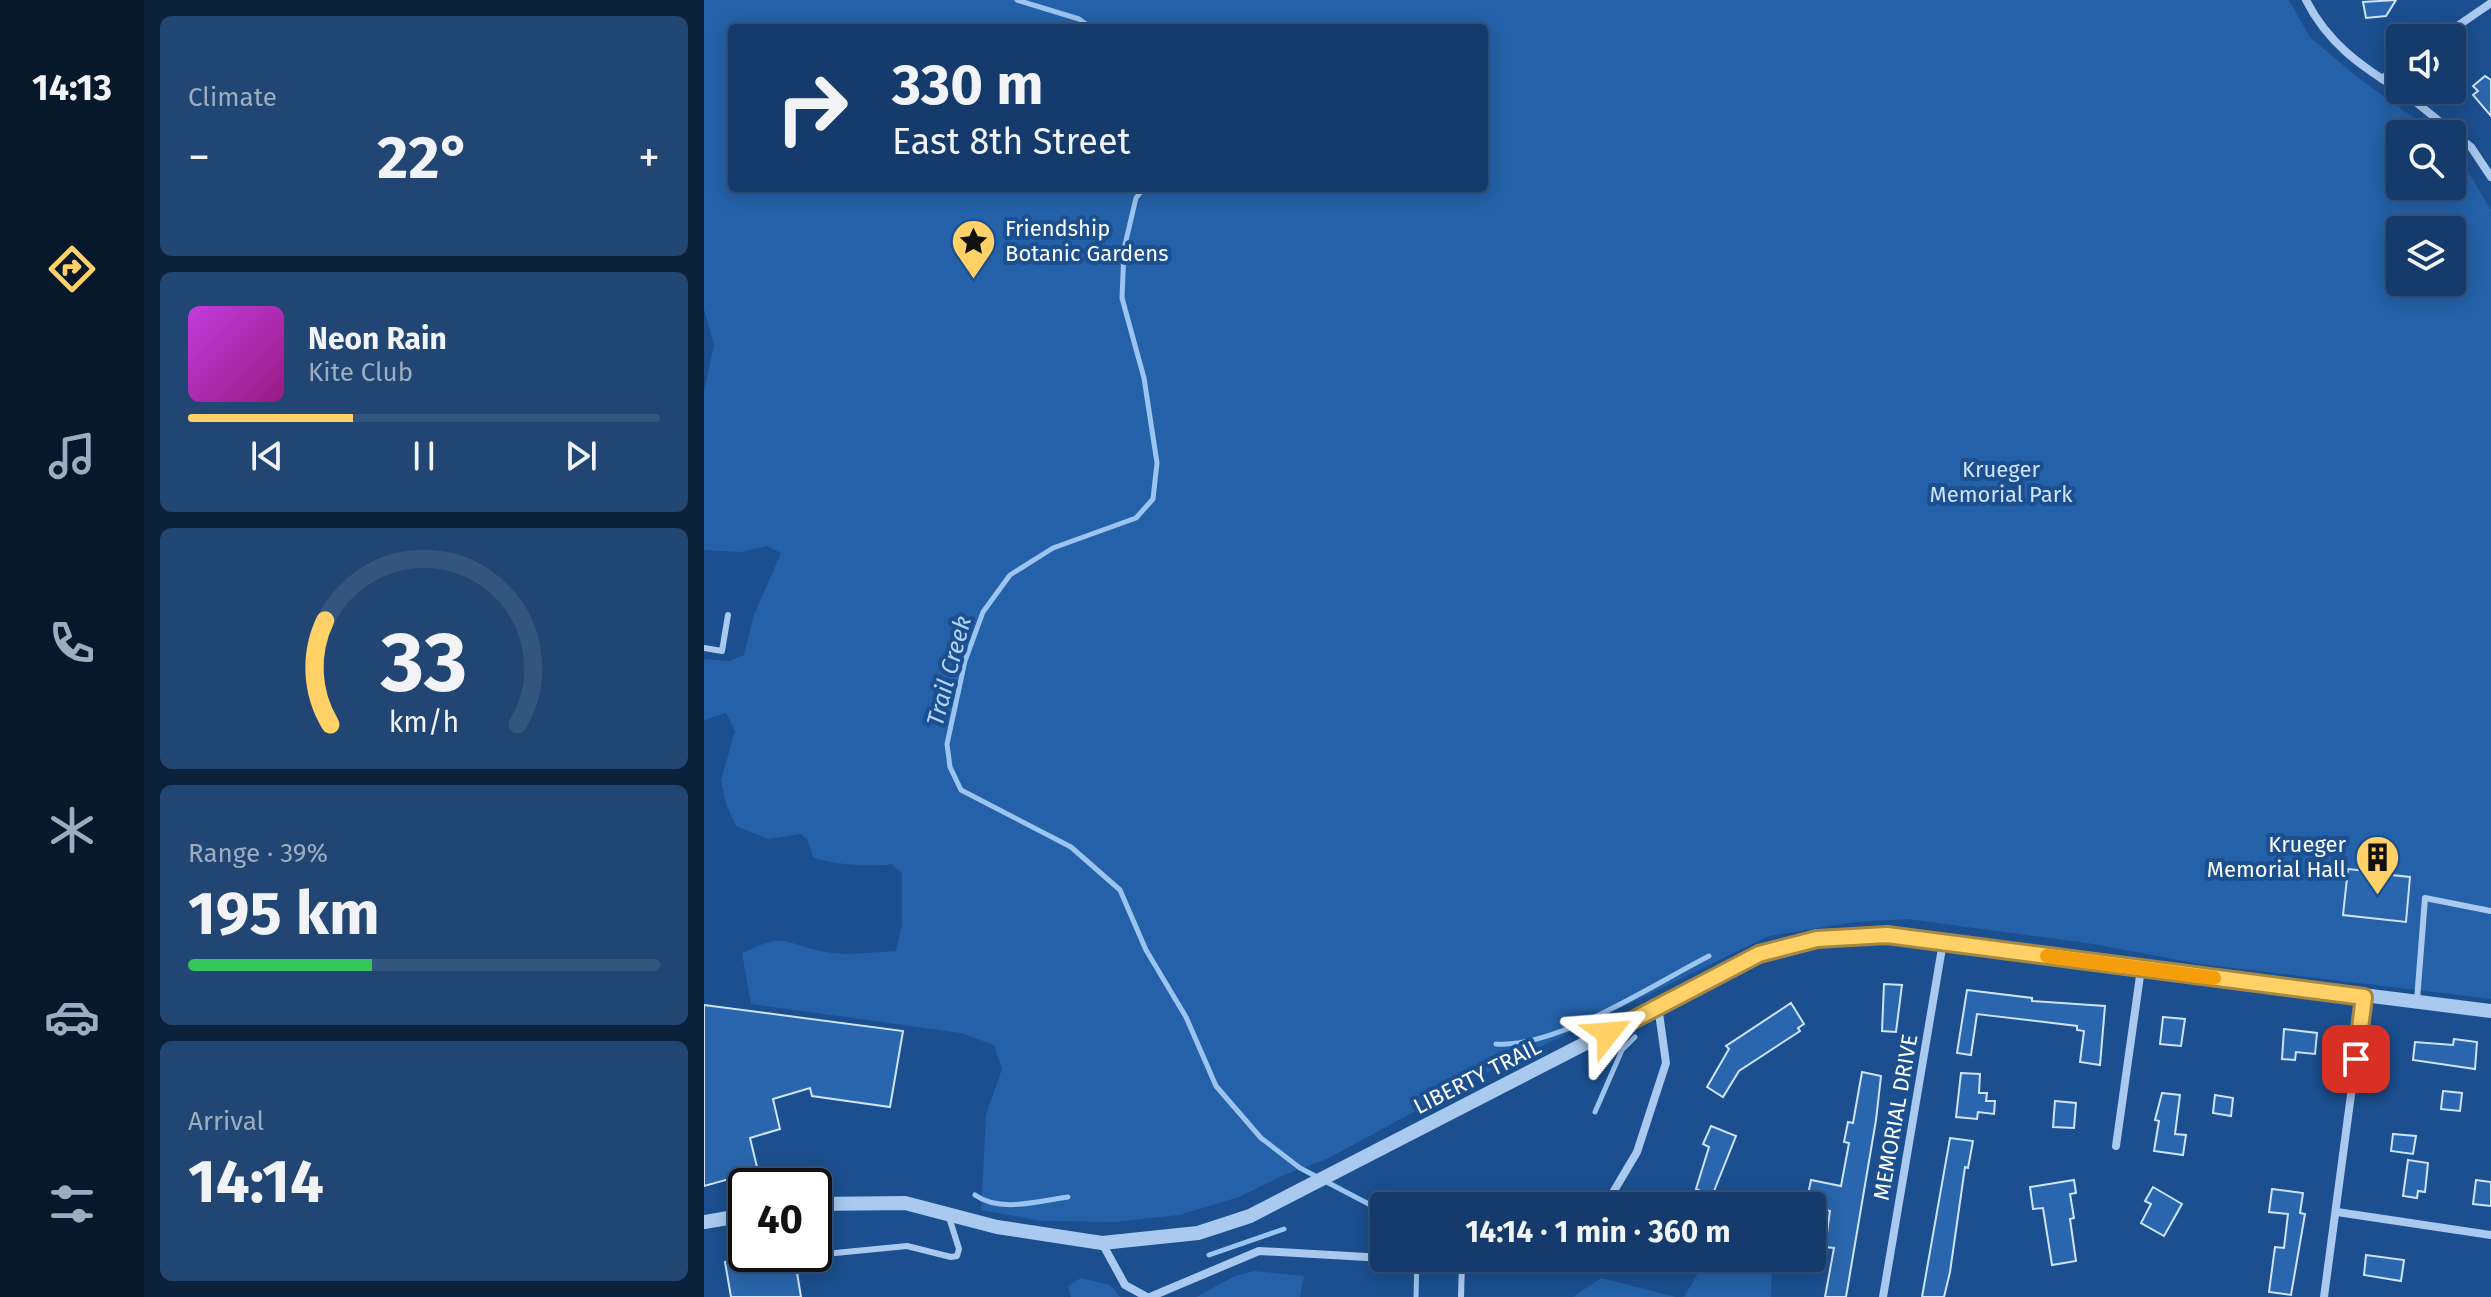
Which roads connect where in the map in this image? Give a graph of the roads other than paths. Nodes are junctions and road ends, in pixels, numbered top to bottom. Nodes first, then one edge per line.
1 (2306, 0) edge
2 (2491, 3) edge
3 (2460, 24) edge
4 (2386, 76) edge
5 (2382, 79) junction
6 (2386, 81) edge
7 (2417, 104) edge
8 (2491, 177) edge
9 (728, 615) dead end
10 (704, 648) edge
11 (2491, 911) edge
12 (1943, 942) junction
13 (2141, 969) junction
14 (2364, 997) junction
15 (2417, 1003) junction
16 (1658, 1006) junction
17 (2491, 1011) edge
18 (2116, 1146) dead end
19 (1613, 1192) edge
20 (832, 1204) edge
21 (2337, 1212) junction
22 (948, 1214) junction
23 (728, 1218) edge
24 (704, 1222) edge
25 (2491, 1235) edge
26 (1102, 1243) junction
27 (832, 1253) edge
28 (1370, 1257) edge
29 (1462, 1272) edge
30 (1148, 1297) edge
31 (1461, 1297) edge
32 (1883, 1297) edge
33 (2324, 1297) edge

1 - 5 street
2 - 3 street
4 - 5 street
5 - 6 street
7 - 8 street
9 - 10 lane
11 - 15 lane
12 - 13 street, LIBERTY TRAIL
12 - 16 street, LIBERTY TRAIL
12 - 32 street, MEMORIAL DRIVE
13 - 14 street, LIBERTY TRAIL
13 - 18 street
14 - 15 street, LIBERTY TRAIL
14 - 21 street
15 - 17 street, LIBERTY TRAIL
16 - 19 street
16 - 26 street, LIBERTY TRAIL
20 - 22 street, LIBERTY TRAIL
21 - 25 street
21 - 33 street
22 - 26 street, LIBERTY TRAIL
22 - 27 lane
23 - 24 street
26 - 30 street
28 - 30 street
29 - 31 lane

